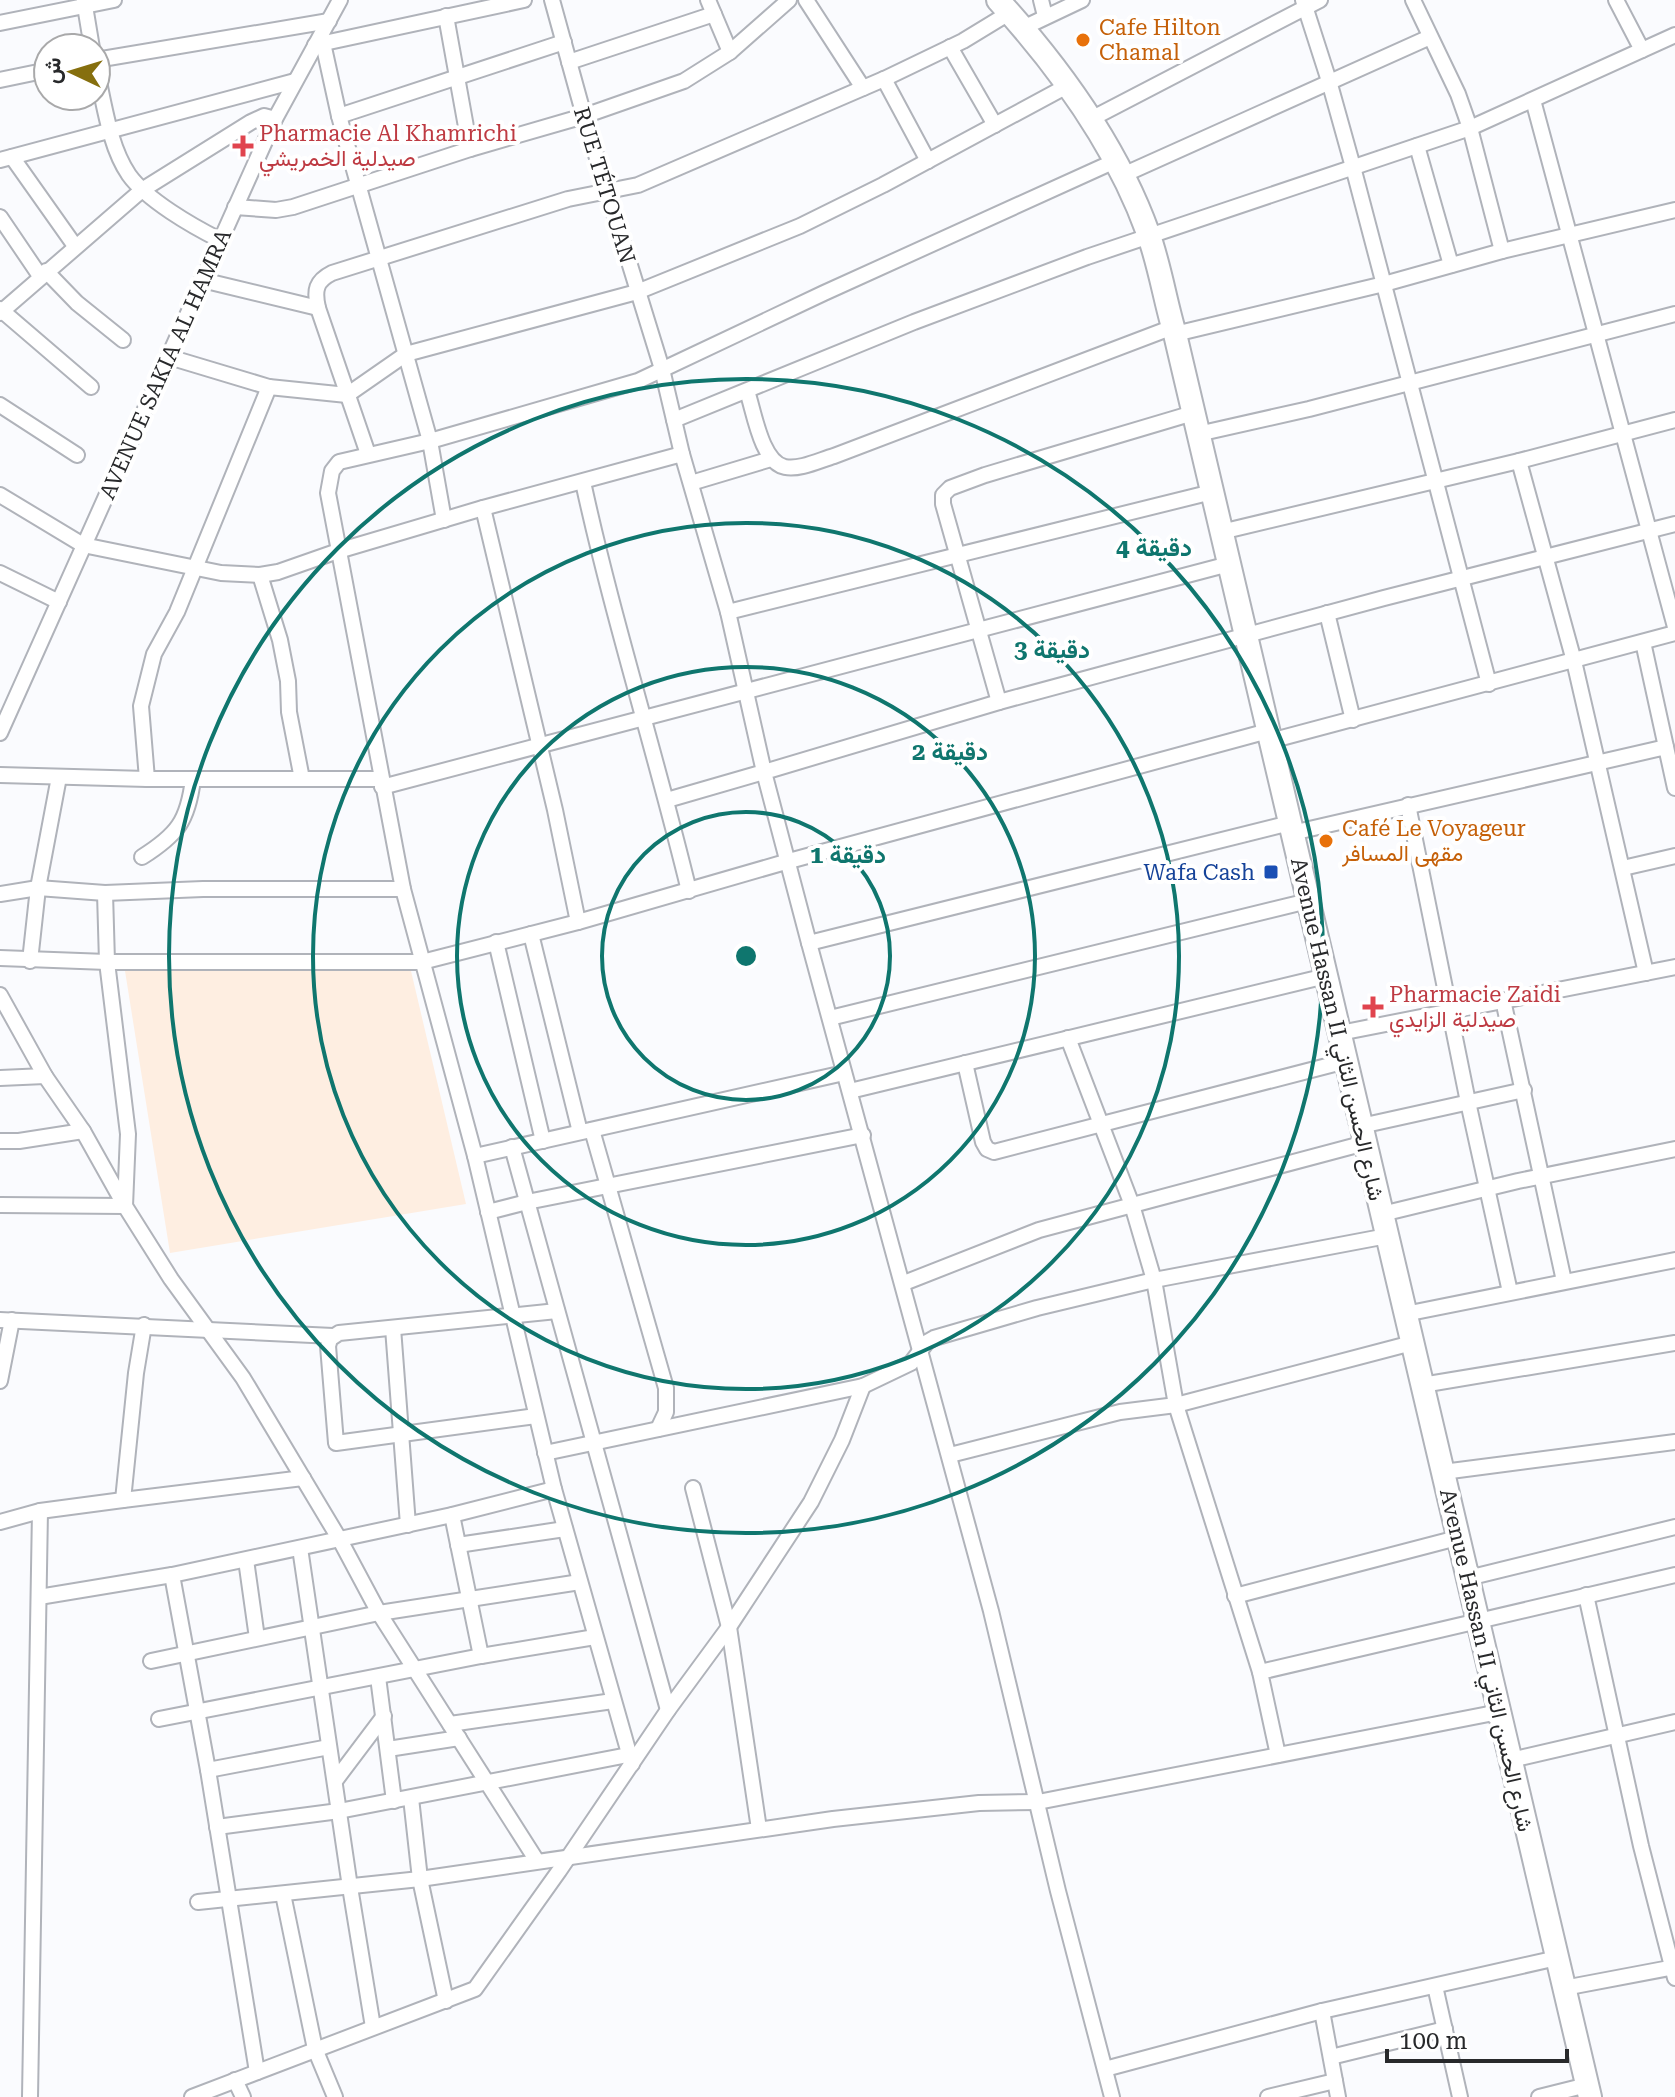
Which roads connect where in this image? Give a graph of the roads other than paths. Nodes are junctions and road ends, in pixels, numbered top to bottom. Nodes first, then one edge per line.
1 (114, 0) edge
2 (340, 0) edge
3 (524, 0) edge
4 (552, 0) edge
5 (789, 0) edge
6 (806, 0) edge
7 (1041, 0) edge
8 (1082, 0) edge
9 (1320, 0) edge
10 (1413, 0) edge
11 (1616, 0) edge
12 (85, 2) edge
13 (1304, 4) edge
14 (711, 7) edge
15 (1010, 13) edge
16 (446, 16) junction
17 (1045, 16) junction
18 (329, 21) junction
19 (0, 23) edge
20 (90, 32) edge
21 (1675, 35) edge
22 (1430, 37) junction
23 (564, 42) junction
24 (319, 44) junction
25 (950, 47) junction
26 (1642, 50) junction
27 (730, 52) junction
28 (112, 57) edge
29 (569, 62) junction
30 (32, 73) edge
31 (457, 77) junction
32 (884, 79) junction
33 (0, 80) edge
34 (295, 81) junction
35 (1329, 81) junction
36 (1067, 86) junction
37 (863, 88) junction
38 (1533, 100) junction
39 (106, 112) edge
40 (339, 116) junction
41 (584, 116) junction
42 (275, 119) junction
43 (1089, 120) junction
44 (995, 125) junction
45 (1470, 128) junction
46 (111, 131) junction
47 (1417, 146) junction
48 (470, 149) junction
49 (6, 159) edge
50 (928, 161) junction
51 (1353, 167) junction
52 (1119, 168) junction
53 (359, 185) junction
54 (142, 190) junction
55 (607, 191) junction
56 (235, 207) junction
57 (1675, 210) edge
58 (0, 217) edge
59 (1571, 236) junction
60 (1150, 237) junction
61 (220, 240) junction
62 (75, 246) junction
63 (1502, 251) junction
64 (380, 259) junction
65 (1451, 265) junction
66 (43, 274) junction
67 (202, 280) junction
68 (1384, 284) junction
69 (637, 292) junction
70 (318, 308) junction
71 (1, 311) edge
72 (1675, 314) edge
73 (1174, 331) junction
74 (1597, 334) junction
75 (123, 340) dead end
76 (406, 354) junction
77 (169, 357) junction
78 (662, 369) junction
79 (1411, 383) junction
80 (91, 387) dead end
81 (269, 387) junction
82 (747, 391) junction
83 (347, 395) junction
84 (0, 405) edge
85 (674, 420) junction
86 (1675, 420) edge
87 (1196, 424) junction
88 (1623, 433) junction
89 (430, 441) junction
90 (368, 454) junction
91 (682, 454) junction
92 (77, 455) dead end
93 (771, 459) junction
94 (1519, 461) junction
95 (1437, 480) junction
96 (583, 482) junction
97 (691, 483) junction
98 (1212, 492) junction
99 (0, 495) edge
100 (483, 508) junction
101 (444, 520) junction
102 (1675, 524) edge
103 (1649, 531) junction
104 (1221, 532) junction
105 (83, 545) junction
106 (338, 551) junction
107 (959, 556) junction
108 (1545, 559) junction
109 (1229, 564) junction
110 (195, 568) junction
111 (0, 573) edge
112 (260, 575) junction
113 (1461, 577) junction
114 (59, 602) junction
115 (728, 612) junction
116 (1327, 613) junction
117 (978, 628) junction
118 (1675, 630) edge
119 (1245, 635) junction
120 (1643, 642) junction
121 (1574, 661) junction
122 (1489, 684) junction
123 (746, 691) junction
124 (999, 702) junction
125 (644, 718) junction
126 (1353, 720) junction
127 (1668, 722) edge
128 (0, 733) edge
129 (1269, 736) junction
130 (540, 745) junction
131 (1666, 747) junction
132 (1599, 764) junction
133 (764, 772) junction
134 (0, 775) edge
135 (59, 777) junction
136 (147, 779) junction
137 (193, 779) junction
138 (302, 779) junction
139 (382, 783) junction
140 (1675, 788) edge
141 (667, 800) junction
142 (1408, 805) junction
143 (1291, 828) junction
144 (1675, 856) edge
145 (142, 857) dead end
146 (789, 861) junction
147 (1623, 868) junction
148 (38, 888) junction
149 (403, 889) junction
150 (689, 891) junction
151 (105, 893) junction
152 (0, 894) edge
153 (1308, 901) junction
154 (578, 922) junction
155 (531, 934) junction
156 (496, 942) junction
157 (809, 943) junction
158 (0, 958) edge
159 (30, 961) junction
160 (107, 962) junction
161 (422, 962) junction
162 (1675, 967) edge
163 (1646, 973) junction
164 (1326, 976) junction
165 (0, 995) edge
166 (1503, 1000) junction
167 (1450, 1011) junction
168 (5, 1012) edge
169 (830, 1018) junction
170 (1340, 1033) junction
171 (1068, 1038) junction
172 (1346, 1061) junction
173 (965, 1063) junction
174 (844, 1073) junction
175 (45, 1076) junction
176 (0, 1078) edge
177 (1524, 1090) junction
178 (850, 1091) junction
179 (1468, 1102) junction
180 (1102, 1124) junction
181 (83, 1131) junction
182 (586, 1131) junction
183 (1363, 1134) junction
184 (863, 1135) junction
185 (0, 1141) edge
186 (543, 1141) junction
187 (512, 1147) junction
188 (1675, 1149) edge
189 (475, 1156) junction
190 (1542, 1176) junction
191 (606, 1187) junction
192 (1486, 1189) junction
193 (527, 1202) junction
194 (0, 1205) edge
195 (1132, 1205) junction
196 (125, 1206) junction
197 (488, 1212) junction
198 (1382, 1214) junction
199 (1387, 1236) junction
200 (1675, 1260) edge
201 (1154, 1280) junction
202 (1564, 1281) junction
203 (904, 1283) junction
204 (1510, 1292) junction
205 (557, 1311) junction
206 (1405, 1314) junction
207 (512, 1315) junction
208 (6, 1320) edge
209 (144, 1325) junction
210 (393, 1328) junction
211 (212, 1331) junction
212 (333, 1336) junction
213 (1412, 1343) junction
214 (1675, 1343) edge
215 (921, 1349) junction
216 (0, 1381) edge
217 (1422, 1385) junction
218 (863, 1386) junction
219 (1176, 1405) junction
220 (536, 1416) junction
221 (658, 1429) junction
222 (401, 1435) junction
223 (1675, 1442) edge
224 (594, 1443) junction
225 (545, 1453) junction
226 (950, 1455) junction
227 (1443, 1472) junction
228 (303, 1478) junction
229 (693, 1488) dead end
230 (554, 1489) junction
231 (123, 1500) junction
232 (40, 1511) junction
233 (452, 1515) junction
234 (0, 1522) edge
235 (408, 1525) junction
236 (1675, 1527) edge
237 (565, 1529) junction
238 (1457, 1538) junction
239 (340, 1540) junction
240 (458, 1545) junction
241 (300, 1548) junction
242 (246, 1560) junction
243 (172, 1575) junction
244 (1675, 1575) edge
245 (1468, 1578) junction
246 (580, 1582) junction
247 (1586, 1595) junction
248 (1235, 1596) junction
249 (39, 1597) junction
250 (469, 1598) junction
251 (379, 1613) junction
252 (1477, 1619) junction
253 (312, 1627) junction
254 (729, 1627) junction
255 (595, 1637) junction
256 (257, 1638) junction
257 (185, 1653) junction
258 (481, 1656) junction
259 (151, 1661) dead end
260 (415, 1670) junction
261 (1260, 1672) junction
262 (378, 1677) junction
263 (321, 1689) junction
264 (613, 1701) junction
265 (668, 1710) junction
266 (1499, 1712) junction
267 (196, 1714) junction
268 (384, 1716) junction
269 (159, 1719) dead end
270 (1675, 1722) edge
271 (450, 1724) junction
272 (1616, 1736) junction
273 (459, 1738) junction
274 (329, 1747) junction
275 (388, 1749) junction
276 (1278, 1755) junction
277 (630, 1759) junction
278 (1511, 1760) junction
279 (208, 1770) junction
280 (335, 1781) junction
281 (487, 1783) junction
282 (411, 1798) junction
283 (394, 1801) junction
284 (1038, 1802) junction
285 (339, 1811) junction
286 (217, 1827) junction
287 (759, 1829) junction
288 (568, 1856) junction
289 (537, 1861) junction
290 (420, 1879) junction
291 (350, 1887) junction
292 (283, 1894) junction
293 (230, 1898) junction
294 (198, 1902) dead end
295 (1557, 1958) junction
296 (1674, 1971) edge
297 (1435, 1986) junction
298 (1564, 1988) junction
299 (446, 2001) junction
300 (1322, 2011) junction
301 (373, 2027) junction
302 (1445, 2029) junction
303 (315, 2049) junction
304 (1331, 2057) junction
305 (1105, 2069) junction
306 (257, 2072) junction
307 (235, 2080) junction
308 (1335, 2081) junction
309 (1589, 2091) edge
310 (30, 2097) edge
311 (192, 2097) edge
312 (243, 2097) edge
313 (335, 2097) edge
314 (1112, 2097) edge
315 (1268, 2097) edge
316 (1338, 2097) edge
317 (1460, 2097) edge
318 (1539, 2097) edge

1 - 12 street
2 - 18 street, AVENUE SAKIA AL HAMRA
3 - 16 street
4 - 23 street, RUE TÉTOUAN
5 - 27 street
6 - 37 street
7 - 17 street
8 - 17 street
9 - 13 street
10 - 22 street
11 - 26 street
12 - 19 street
12 - 20 street
13 - 35 street
13 - 43 street
14 - 27 street
14 - 29 street
15 - 17 street
15 - 25 street
15 - 36 main road, Avenue Hassan II شارع الحسن الثاني
16 - 24 street
16 - 31 street
18 - 24 street, AVENUE SAKIA AL HAMRA
18 - 28 street
21 - 26 street
22 - 35 street
22 - 45 street
23 - 29 street, RUE TÉTOUAN
23 - 31 street
24 - 34 street, AVENUE SAKIA AL HAMRA
24 - 40 street
25 - 32 street
25 - 44 street
26 - 38 street
27 - 41 street
29 - 41 street, RUE TÉTOUAN
30 - 33 street
31 - 40 street
31 - 48 street
32 - 37 street
32 - 50 street
34 - 42 street, AVENUE SAKIA AL HAMRA
34 - 46 street
35 - 51 street
35 - 52 street
36 - 43 main road, Avenue Hassan II شارع الحسن الثاني
36 - 44 street
37 - 55 street
38 - 45 street
38 - 59 street
39 - 46 street
40 - 53 street
41 - 48 street
41 - 55 street, RUE TÉTOUAN
42 - 54 street
42 - 56 street, AVENUE SAKIA AL HAMRA
43 - 52 main road, Avenue Hassan II شارع الحسن الثاني
44 - 50 street
45 - 47 street
45 - 63 street
46 - 49 street
46 - 54 street
47 - 51 street
47 - 65 street
48 - 53 street
49 - 62 street
50 - 69 street
51 - 60 street
51 - 68 street
52 - 60 main road, Avenue Hassan II شارع الحسن الثاني
52 - 78 street
53 - 56 street
53 - 64 street
54 - 61 street
54 - 62 street
55 - 64 street
55 - 69 street, RUE TÉTOUAN
56 - 61 street, AVENUE SAKIA AL HAMRA
57 - 59 street
58 - 66 street
59 - 63 street
59 - 74 street
60 - 73 main road, Avenue Hassan II شارع الحسن الثاني
60 - 82 street
61 - 67 street, AVENUE SAKIA AL HAMRA
62 - 66 street
63 - 65 street
64 - 70 street
64 - 76 street
65 - 68 street
66 - 71 street
66 - 75 street
67 - 70 street
67 - 77 street, AVENUE SAKIA AL HAMRA
68 - 73 street
68 - 79 street
69 - 76 street
69 - 78 street, RUE TÉTOUAN
70 - 83 street
71 - 80 street
72 - 74 street
73 - 87 main road, Avenue Hassan II شارع الحسن الثاني
73 - 93 street
74 - 79 street
74 - 88 street
76 - 83 street
76 - 89 street
77 - 81 street
77 - 105 street, AVENUE SAKIA AL HAMRA
78 - 85 street, RUE TÉTOUAN
78 - 89 street
79 - 87 street
79 - 95 street
81 - 83 street
81 - 110 street
82 - 85 street
82 - 93 street
83 - 90 street
84 - 92 street
85 - 91 street, RUE TÉTOUAN
86 - 88 street
87 - 98 main road, Avenue Hassan II شارع الحسن الثاني
87 - 107 street
88 - 94 street
88 - 103 street
89 - 90 street
89 - 101 street
90 - 106 street
91 - 96 street
91 - 97 street, RUE TÉTOUAN
93 - 97 street
94 - 95 street
94 - 108 street
95 - 104 street
95 - 113 street
96 - 100 street
96 - 125 street
97 - 115 street, RUE TÉTOUAN
98 - 104 main road, Avenue Hassan II شارع الحسن الثاني
98 - 107 street
99 - 105 street
100 - 101 street
100 - 130 street
101 - 106 street
102 - 103 street
103 - 108 street
103 - 118 street
104 - 109 main road, Avenue Hassan II شارع الحسن الثاني
105 - 110 street
105 - 114 street, AVENUE SAKIA AL HAMRA
106 - 112 street
106 - 139 street
107 - 115 street
107 - 117 street
108 - 113 street
108 - 121 street
109 - 117 street
109 - 119 main road, Avenue Hassan II شارع الحسن الثاني
110 - 112 street
110 - 136 street
111 - 114 street
112 - 138 street
113 - 116 street
113 - 122 street
114 - 128 street, AVENUE SAKIA AL HAMRA
115 - 123 street, RUE TÉTOUAN
116 - 119 street
116 - 126 street
117 - 123 street
117 - 124 street
118 - 120 street
119 - 124 street
119 - 129 main road, Avenue Hassan II شارع الحسن الثاني
120 - 121 street
120 - 127 street
121 - 122 street
121 - 132 street
122 - 126 street
123 - 125 street
123 - 133 street, RUE TÉTOUAN
124 - 133 street
125 - 130 street
125 - 141 street
126 - 129 street
127 - 131 street
129 - 143 main road, Avenue Hassan II شارع الحسن الثاني
129 - 146 street
130 - 139 street
130 - 154 street
131 - 132 street
131 - 140 street
132 - 142 street
132 - 147 street
133 - 141 street
133 - 146 street, RUE TÉTOUAN
134 - 135 street
135 - 136 street
135 - 148 street
136 - 137 street
137 - 138 street
137 - 145 street
138 - 139 street
139 - 149 street
141 - 150 street
142 - 143 street
142 - 167 street
143 - 153 main road, Avenue Hassan II شارع الحسن الثاني
143 - 157 street
144 - 147 street
146 - 150 street
146 - 157 street, RUE TÉTOUAN
147 - 163 street
148 - 151 street
148 - 152 street
148 - 159 street
149 - 151 street
149 - 161 street
150 - 154 street
151 - 160 street
153 - 164 main road, Avenue Hassan II شارع الحسن الثاني
153 - 169 street
154 - 155 street
155 - 156 street
155 - 182 street
156 - 161 street
156 - 186 street
157 - 169 street, RUE TÉTOUAN
158 - 159 street
159 - 160 street
160 - 161 street
160 - 196 street
161 - 189 street
162 - 163 street
163 - 166 street
164 - 170 main road, Avenue Hassan II شارع الحسن الثاني
164 - 171 street
165 - 168 street
166 - 167 street
166 - 177 street
167 - 170 street
167 - 179 street
168 - 175 street
169 - 174 street, RUE TÉTOUAN
170 - 172 main road, Avenue Hassan II شارع الحسن الثاني
171 - 173 street
171 - 180 street
172 - 180 street
172 - 183 main road, Avenue Hassan II شارع الحسن الثاني
173 - 178 street
173 - 180 street
174 - 178 street, RUE TÉTOUAN
174 - 182 street
175 - 176 street
175 - 181 street
177 - 179 street
177 - 190 street
178 - 184 street, RUE TÉTOUAN
179 - 183 street
179 - 192 street
180 - 195 street
181 - 185 street
181 - 196 street
182 - 186 street
182 - 191 street
183 - 195 street
183 - 198 main road, Avenue Hassan II شارع الحسن الثاني
184 - 191 street
184 - 203 street, RUE TÉTOUAN
186 - 187 street
187 - 189 street
187 - 193 street
188 - 190 street
189 - 197 street
190 - 192 street
190 - 202 street
191 - 193 street
191 - 221 street
192 - 198 street
192 - 204 street
193 - 197 street
193 - 205 street
194 - 196 street
195 - 201 street
195 - 203 street
196 - 211 street
197 - 207 street
198 - 199 main road, Avenue Hassan II شارع الحسن الثاني
199 - 201 street
199 - 206 main road, Avenue Hassan II شارع الحسن الثاني
200 - 202 street
201 - 215 street
201 - 219 street
202 - 204 street
203 - 215 street, RUE TÉTOUAN
204 - 206 street
205 - 207 street
205 - 224 street
206 - 213 main road, Avenue Hassan II شارع الحسن الثاني
207 - 210 street
207 - 220 street
208 - 209 street
208 - 216 street
209 - 211 street
209 - 231 street
210 - 212 street
210 - 222 street
211 - 212 street
211 - 228 street
212 - 222 street
213 - 217 main road, Avenue Hassan II شارع الحسن الثاني
213 - 219 street
214 - 217 street
215 - 218 street
215 - 226 street, RUE TÉTOUAN
217 - 227 main road, Avenue Hassan II شارع الحسن الثاني
218 - 221 street
218 - 254 street
219 - 226 street
219 - 248 street
220 - 222 street
220 - 225 street
221 - 224 street
222 - 235 street
223 - 227 street
224 - 225 street
224 - 265 street
225 - 230 street
226 - 284 street, RUE TÉTOUAN
227 - 238 main road, Avenue Hassan II شارع الحسن الثاني
228 - 231 street
228 - 239 street
229 - 254 street
230 - 233 street
230 - 237 street
231 - 232 street
232 - 234 street
232 - 249 street
233 - 235 street
233 - 240 street
235 - 239 street
236 - 245 street
237 - 240 street
237 - 246 street
238 - 245 main road, Avenue Hassan II شارع الحسن الثاني
238 - 248 street
239 - 241 street
239 - 251 street
240 - 250 street
241 - 242 street
241 - 253 street
242 - 243 street
242 - 256 street
243 - 249 street
243 - 257 street
244 - 247 street
245 - 252 main road, Avenue Hassan II شارع الحسن الثاني
246 - 250 street
246 - 255 street
247 - 252 street
247 - 272 street
248 - 261 street
249 - 310 street
250 - 251 street
250 - 258 street
251 - 253 street
251 - 260 street
252 - 261 street
252 - 266 main road, Avenue Hassan II شارع الحسن الثاني
253 - 256 street
253 - 263 street
254 - 265 street
254 - 287 street
255 - 258 street
255 - 264 street
256 - 257 street
257 - 259 street
257 - 267 street
258 - 260 street
260 - 262 street
260 - 271 street
261 - 276 street
262 - 263 street
262 - 268 street
263 - 267 street
263 - 274 street
264 - 271 street
264 - 277 street
265 - 277 street
266 - 276 street
266 - 278 main road, Avenue Hassan II شارع الحسن الثاني
267 - 269 street
267 - 279 street
268 - 275 street
268 - 280 street
270 - 272 street
271 - 273 street
272 - 278 street
272 - 296 street
273 - 275 street
273 - 281 street
274 - 279 street
274 - 280 street
275 - 283 street
276 - 284 street
277 - 281 street
277 - 288 street
278 - 295 main road, Avenue Hassan II شارع الحسن الثاني
279 - 286 street
280 - 285 street
281 - 282 street
281 - 289 street
282 - 283 street
282 - 290 street
283 - 285 street
284 - 287 street
284 - 305 street, RUE TÉTOUAN
285 - 286 street
285 - 291 street
286 - 293 street
287 - 288 street
288 - 289 street
288 - 299 street
289 - 290 street
290 - 291 street
290 - 299 street
291 - 292 street
291 - 301 street
292 - 293 street
292 - 303 street
293 - 294 street
293 - 306 street
295 - 297 street
295 - 298 main road, Avenue Hassan II شارع الحسن الثاني
296 - 298 street
297 - 300 street
297 - 302 street
298 - 309 main road, Avenue Hassan II شارع الحسن الثاني
299 - 301 street
300 - 304 street
300 - 305 street
301 - 303 street
302 - 304 street
302 - 317 street
303 - 306 street
303 - 313 street
304 - 308 street
305 - 314 street, RUE TÉTOUAN
306 - 307 street
307 - 311 street
307 - 312 street
308 - 315 street
308 - 316 street
309 - 318 street

